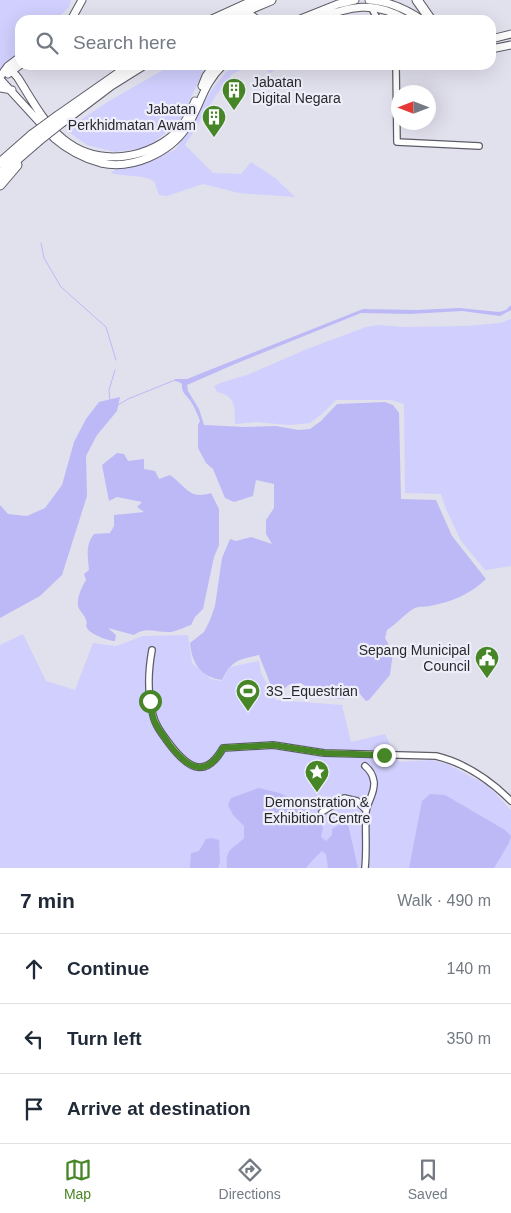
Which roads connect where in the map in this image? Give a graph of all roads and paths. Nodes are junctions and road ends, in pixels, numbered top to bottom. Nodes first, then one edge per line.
1 (82, 0) edge
2 (256, 0) edge
3 (271, 0) edge
4 (355, 0) edge
5 (418, 0) edge
6 (370, 4) edge
7 (387, 10) junction
8 (74, 15) edge
9 (223, 15) edge
10 (236, 15) edge
11 (310, 15) edge
12 (328, 15) edge
13 (381, 15) edge
14 (400, 15) edge
15 (413, 15) edge
16 (428, 15) edge
17 (511, 34) edge
18 (496, 38) edge
19 (511, 45) edge
20 (496, 47) edge
21 (15, 66) edge
22 (15, 70) edge
23 (21, 70) edge
24 (124, 70) edge
25 (136, 70) edge
26 (210, 70) edge
27 (219, 70) edge
28 (396, 70) edge
29 (12, 72) junction
30 (0, 79) edge
31 (22, 86) junction
32 (0, 88) edge
33 (10, 88) junction
34 (60, 119) junction
35 (35, 138) junction
36 (479, 146) dead end
37 (29, 148) junction
38 (0, 162) edge
39 (0, 174) edge
40 (0, 185) edge
41 (152, 650) dead end
42 (364, 766) dead end
43 (511, 801) edge
44 (366, 810) junction
45 (322, 812) dead end
46 (365, 868) edge

1 - 8 main road
2 - 9 highway
3 - 10 highway
4 - 11 main road
5 - 16 highway
6 - 7 main road
6 - 12 main road
6 - 15 main road
7 - 13 street
7 - 14 main road
17 - 18 main road
19 - 20 main road
21 - 29 main road
22 - 29 main road
23 - 31 main road
24 - 34 highway
25 - 34 highway
26 - 31 main road
27 - 33 main road
28 - 36 street
29 - 30 main road
29 - 31 main road
29 - 33 main road
30 - 33 main road
32 - 33 main road
34 - 35 highway, bridge
35 - 37 highway
35 - 38 highway
37 - 39 highway
37 - 40 highway
41 - 43 street
42 - 44 street
44 - 45 street
44 - 46 street

